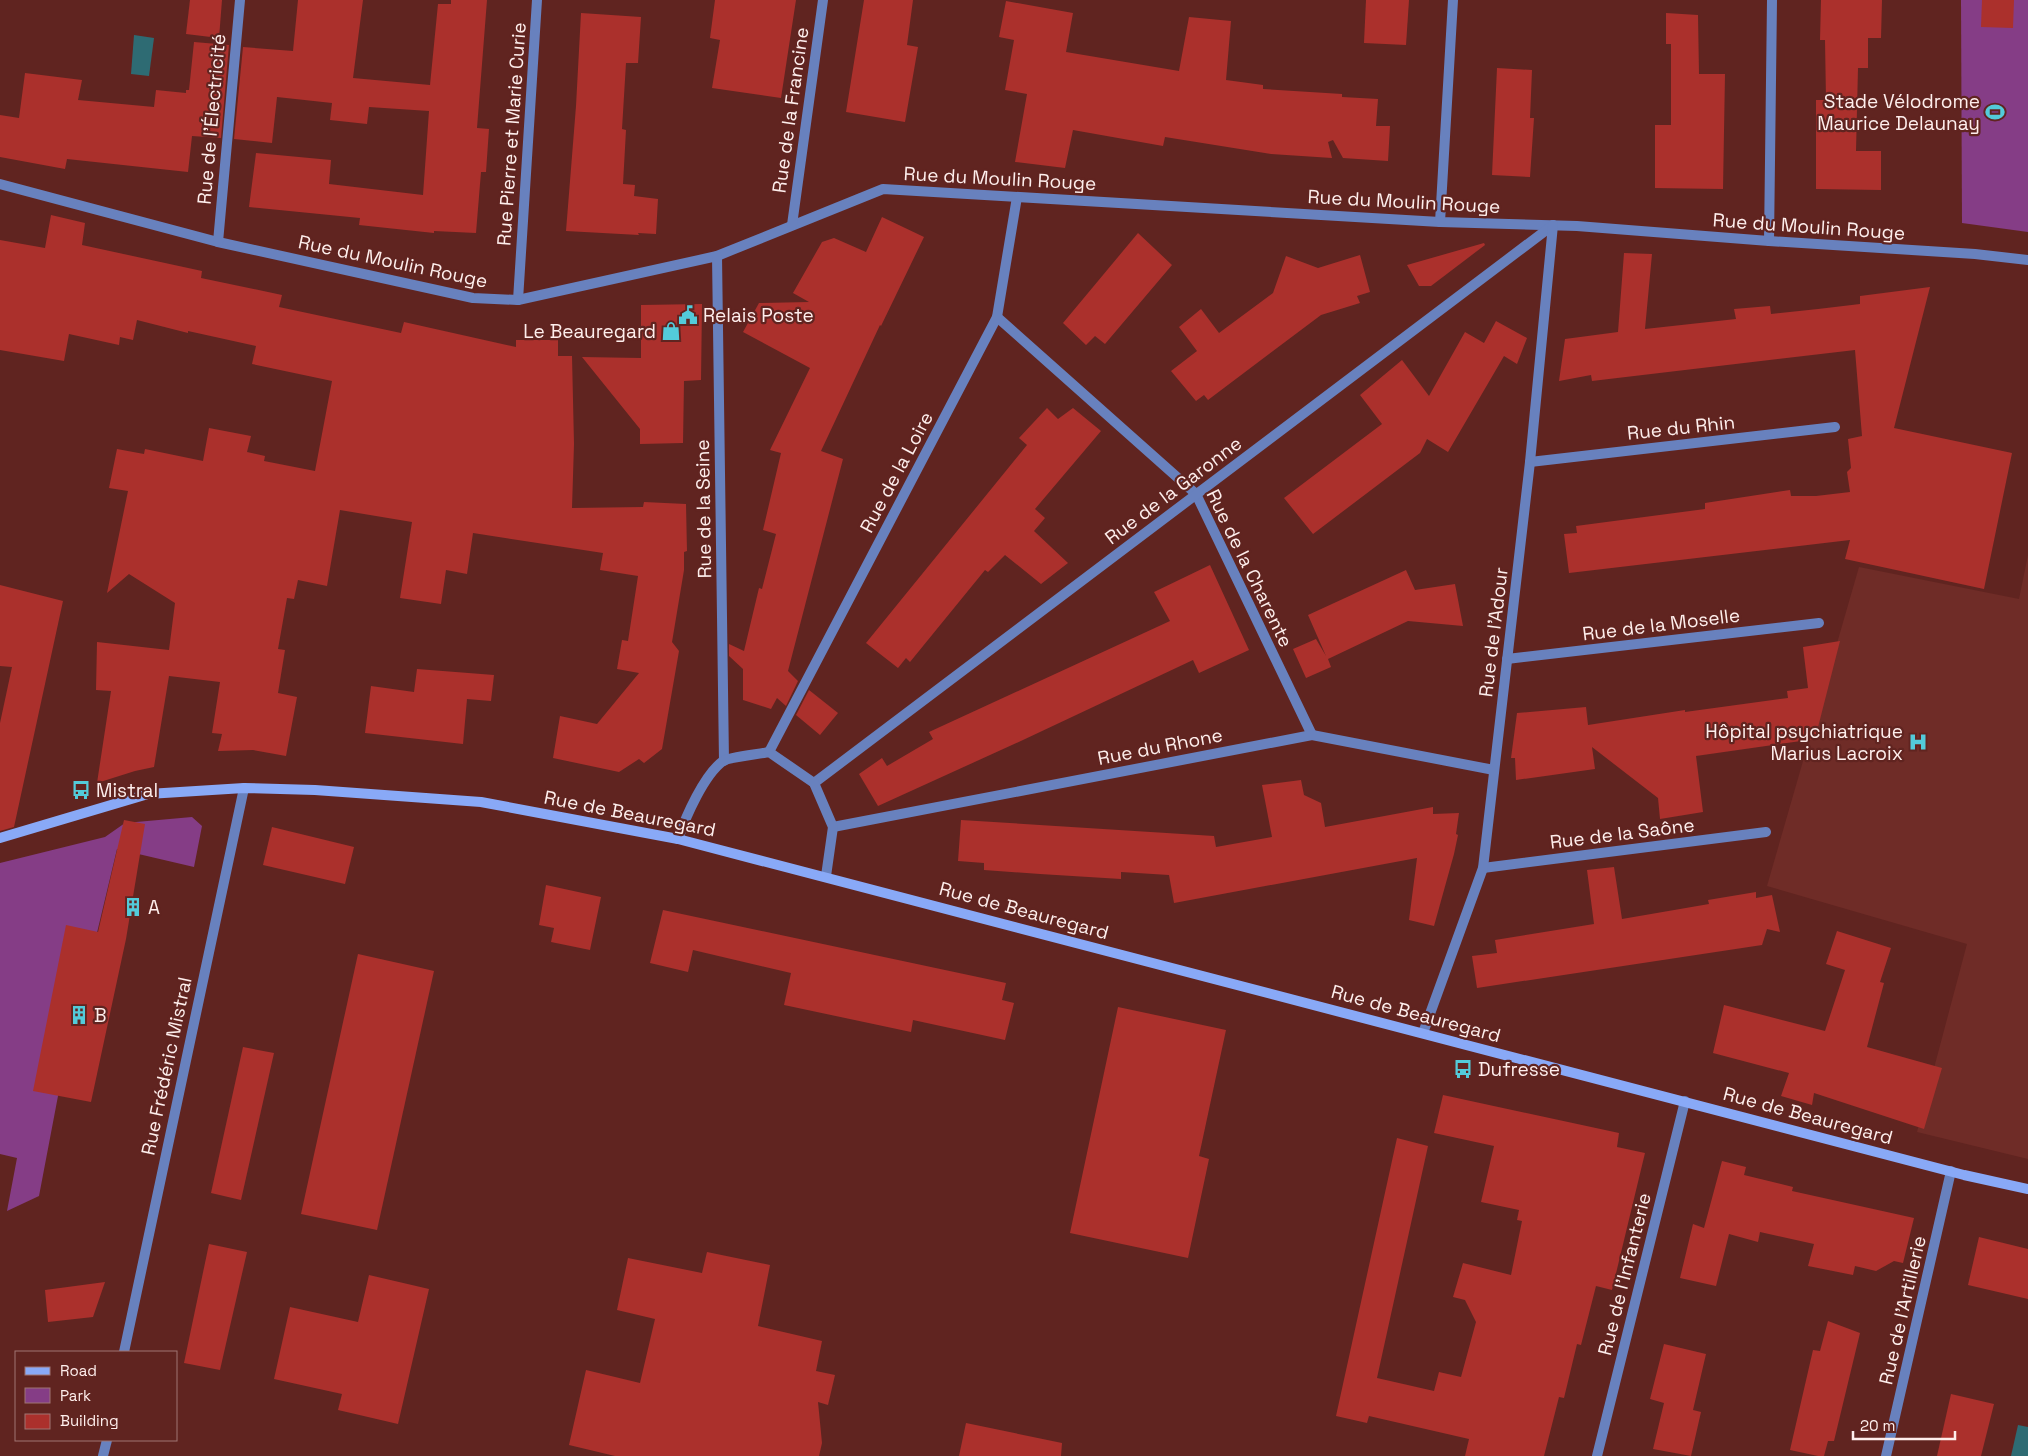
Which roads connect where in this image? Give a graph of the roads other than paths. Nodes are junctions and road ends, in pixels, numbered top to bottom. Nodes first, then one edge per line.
1 (240, 0) edge
2 (537, 0) edge
3 (823, 0) edge
4 (1453, 0) edge
5 (1772, 0) edge
6 (0, 184) edge
7 (1017, 197) junction
8 (1440, 222) junction
9 (792, 225) junction
10 (1552, 225) junction
11 (1769, 241) junction
12 (218, 242) junction
13 (717, 256) junction
14 (2028, 260) edge
15 (518, 300) junction
16 (997, 316) junction
17 (1835, 427) dead end
18 (1530, 462) junction
19 (1196, 494) junction
20 (1819, 623) dead end
21 (1508, 659) junction
22 (1312, 736) junction
23 (769, 752) junction
24 (724, 761) junction
25 (1494, 770) junction
26 (814, 783) junction
27 (244, 788) junction
28 (833, 827) junction
29 (1766, 832) dead end
30 (0, 838) edge
31 (678, 838) junction
32 (1483, 868) junction
33 (826, 876) junction
34 (1423, 1033) junction
35 (1685, 1101) junction
36 (1951, 1171) junction
37 (2028, 1189) edge
38 (124, 1351) edge
39 (106, 1441) edge
40 (103, 1456) edge
41 (1598, 1456) edge
42 (1886, 1456) edge

1 - 12 street, Rue de l'Électricité
2 - 15 street, Rue Pierre et Marie Curie
3 - 9 street, Rue de la Francine
4 - 8 street
5 - 11 street
6 - 12 street, Rue du Moulin Rouge
7 - 8 street, Rue du Moulin Rouge
7 - 9 street, Rue du Moulin Rouge
7 - 16 street, Rue de la Loire
8 - 10 street, Rue du Moulin Rouge
9 - 13 street, Rue du Moulin Rouge
10 - 11 street, Rue du Moulin Rouge
10 - 18 street, Rue de l'Adour
10 - 19 street, Rue de la Garonne
11 - 14 street, Rue du Moulin Rouge
12 - 15 street, Rue du Moulin Rouge
13 - 15 street, Rue du Moulin Rouge
13 - 24 street, Rue de la Seine
16 - 19 street, Rue de la Charente
16 - 23 street, Rue de la Loire
17 - 18 street, Rue du Rhin
18 - 21 street, Rue de l'Adour
19 - 22 street, Rue de la Charente
19 - 26 street, Rue de la Garonne
20 - 21 street, Rue de la Moselle
21 - 25 street, Rue de l'Adour
22 - 25 street, Rue du Rhone
22 - 28 street, Rue du Rhone
23 - 24 street
23 - 26 street
24 - 31 street
25 - 32 street, Rue de l'Adour
26 - 28 street
27 - 30 street, Rue de Beauregard
27 - 31 street, Rue de Beauregard
27 - 38 street, Rue Frédéric Mistral
28 - 33 street
29 - 32 street, Rue de la Saône
31 - 33 street, Rue de Beauregard
32 - 34 street, Rue de l'Adour
33 - 34 street, Rue de Beauregard
34 - 35 street, Rue de Beauregard
35 - 36 street, Rue de Beauregard
35 - 41 street, Rue de l'Infanterie
36 - 37 street, Rue de Beauregard
36 - 42 street, Rue de l'Artillerie
39 - 40 street

